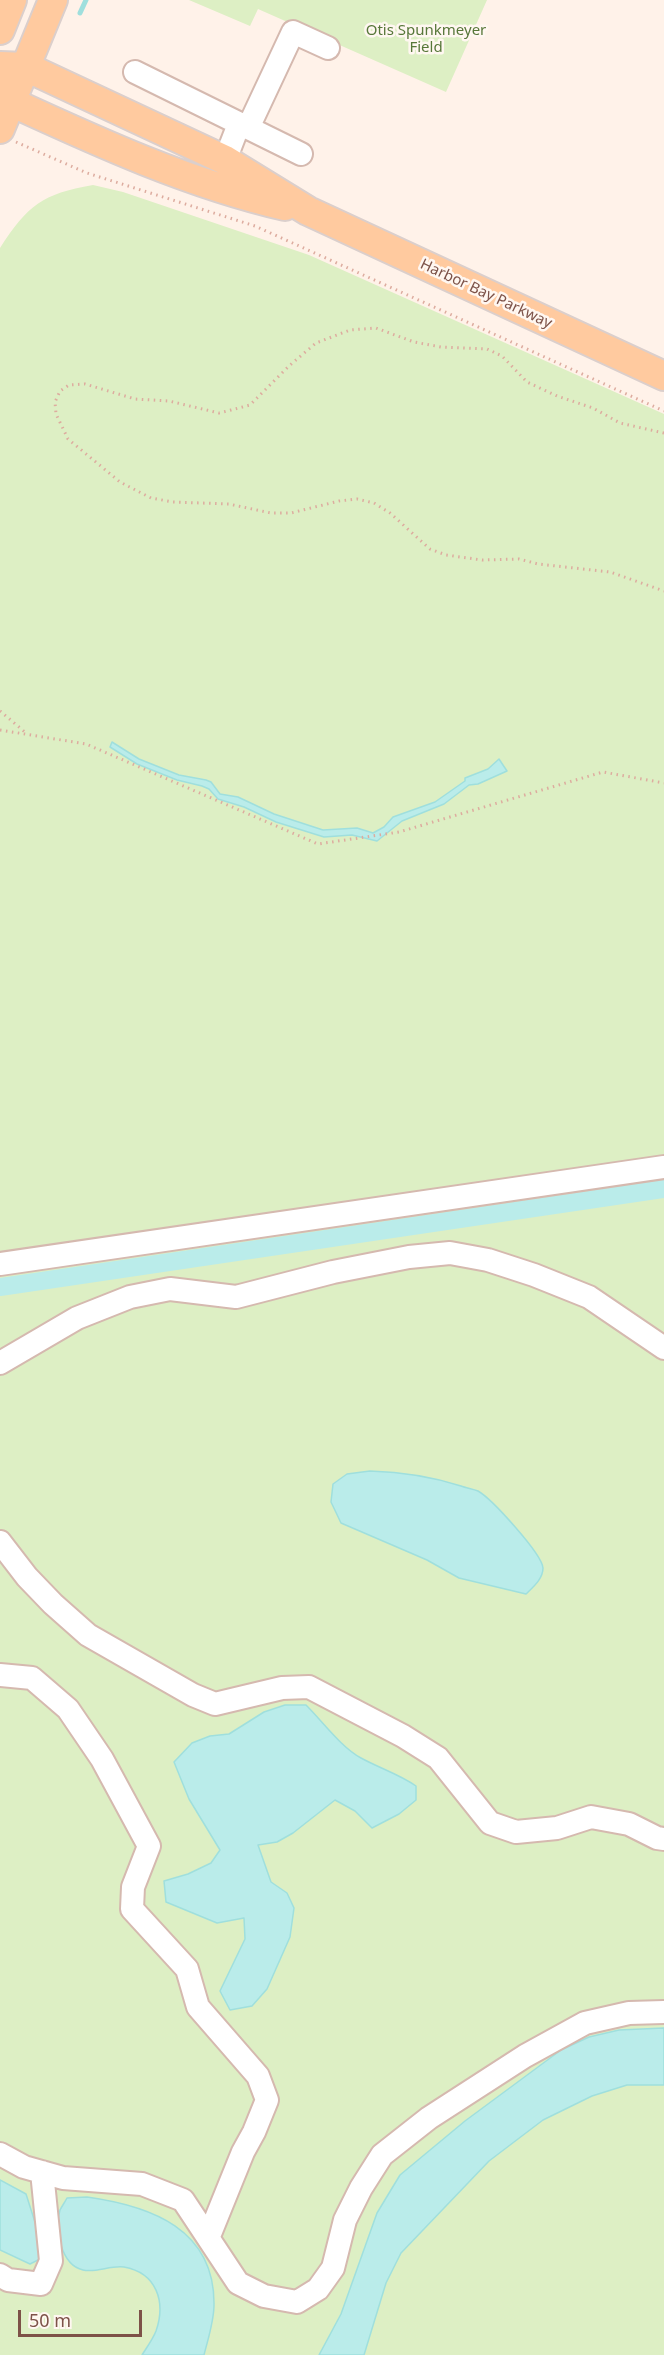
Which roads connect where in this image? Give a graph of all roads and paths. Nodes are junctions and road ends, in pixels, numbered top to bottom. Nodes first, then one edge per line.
1 (12, 0) edge
2 (53, 0) edge
3 (0, 30) edge
4 (328, 48) dead end
5 (13, 66) edge
6 (135, 72) dead end
7 (6, 98) edge
8 (244, 126) junction
9 (0, 129) edge
10 (28, 148) dead end
11 (301, 154) dead end
12 (225, 160) junction
13 (308, 211) junction
14 (664, 376) edge
15 (664, 411) edge
16 (664, 434) edge
17 (664, 591) edge
18 (0, 711) edge
19 (0, 730) edge
20 (27, 734) junction
21 (664, 783) edge
22 (664, 1167) edge
23 (0, 1264) edge
24 (664, 1348) edge
25 (0, 1363) edge
26 (0, 1542) edge
27 (0, 1675) edge
28 (664, 1839) edge
29 (664, 2012) edge
30 (0, 2154) edge
31 (42, 2172) junction
32 (209, 2236) junction
33 (0, 2275) edge

1 - 3 main road
2 - 5 main road
4 - 8 lane
5 - 7 main road
5 - 12 main road, Harbor Bay Parkway
6 - 8 lane
7 - 9 main road
7 - 13 main road, Harbor Bay Parkway
8 - 11 lane
8 - 12 lane
10 - 15 path
12 - 13 main road, Harbor Bay Parkway
13 - 14 main road, Harbor Bay Parkway
16 - 17 path
18 - 20 path
19 - 20 path
20 - 21 path
22 - 23 lane
24 - 25 lane
26 - 28 lane
27 - 32 lane
29 - 32 lane
30 - 31 lane
31 - 32 lane
31 - 33 lane

